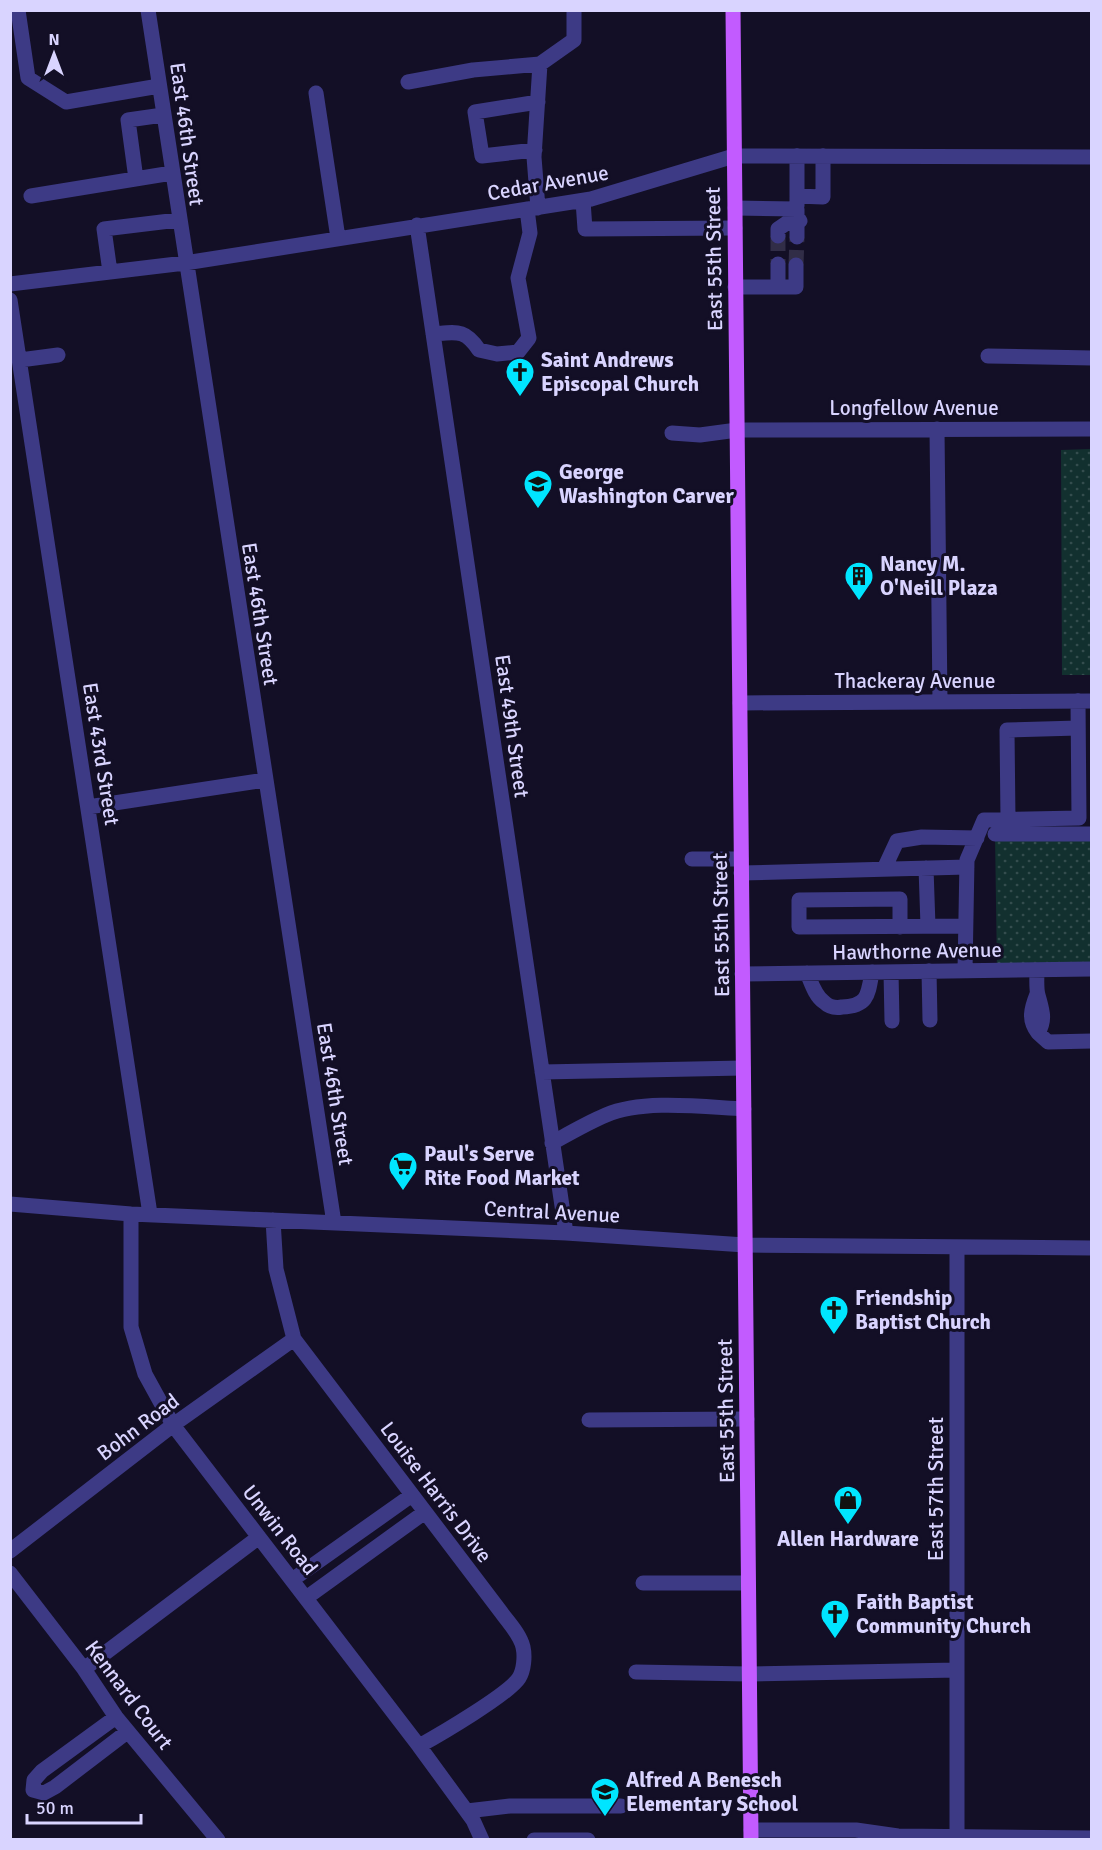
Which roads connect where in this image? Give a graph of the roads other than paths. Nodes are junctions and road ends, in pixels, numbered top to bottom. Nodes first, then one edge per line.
1 (18, 10) edge
2 (148, 10) edge
3 (574, 10) edge
4 (733, 10) edge
5 (540, 64) junction
6 (408, 82) dead end
7 (159, 86) junction
8 (316, 93) dead end
9 (538, 102) junction
10 (163, 115) junction
11 (534, 150) junction
12 (734, 156) junction
13 (797, 156) junction
14 (823, 156) junction
15 (1092, 157) edge
16 (172, 173) junction
17 (136, 179) junction
18 (31, 196) dead end
19 (583, 201) junction
20 (797, 207) junction
21 (533, 208) junction
22 (735, 208) junction
23 (178, 220) junction
24 (417, 225) junction
25 (735, 228) junction
26 (778, 236) tunnel mouth
27 (801, 237) tunnel mouth
28 (338, 238) junction
29 (185, 263) junction
30 (778, 264) tunnel mouth
31 (799, 270) tunnel mouth
32 (110, 272) junction
33 (10, 284) edge
34 (735, 286) junction
35 (778, 287) junction
36 (10, 300) edge
37 (433, 334) junction
38 (58, 356) dead end
39 (988, 356) dead end
40 (1092, 358) edge
41 (20, 360) junction
42 (937, 429) junction
43 (1092, 429) edge
44 (737, 430) junction
45 (672, 434) dead end
46 (1085, 701) edge
47 (940, 702) junction
48 (740, 703) junction
49 (1078, 728) junction
50 (265, 780) junction
51 (88, 807) junction
52 (1085, 818) edge
53 (1008, 819) junction
54 (995, 834) dead end
55 (1092, 834) edge
56 (977, 838) junction
57 (692, 859) dead end
58 (741, 866) junction
59 (967, 867) junction
60 (926, 868) junction
61 (884, 869) junction
62 (928, 926) junction
63 (964, 926) junction
64 (900, 927) junction
65 (1092, 969) edge
66 (1037, 970) junction
67 (965, 971) junction
68 (872, 972) junction
69 (891, 972) junction
70 (929, 972) junction
71 (807, 973) junction
72 (742, 974) junction
73 (930, 1020) dead end
74 (892, 1021) dead end
75 (1092, 1041) edge
76 (743, 1068) junction
77 (542, 1072) junction
78 (744, 1109) junction
79 (552, 1143) junction
80 (11, 1205) edge
81 (131, 1214) junction
82 (150, 1214) junction
83 (273, 1220) junction
84 (334, 1223) junction
85 (566, 1233) junction
86 (745, 1245) junction
87 (957, 1247) junction
88 (1092, 1248) edge
89 (294, 1339) junction
90 (747, 1419) junction
91 (589, 1420) dead end
92 (173, 1425) junction
93 (412, 1495) junction
94 (425, 1512) junction
95 (259, 1536) junction
96 (10, 1551) edge
97 (10, 1573) edge
98 (292, 1580) junction
99 (643, 1583) dead end
100 (748, 1583) junction
101 (306, 1598) junction
102 (84, 1669) junction
103 (957, 1670) junction
104 (636, 1672) dead end
105 (749, 1674) junction
106 (116, 1717) junction
107 (127, 1732) junction
108 (419, 1746) junction
109 (621, 1806) dead end
110 (467, 1811) junction
111 (751, 1835) edge
112 (212, 1838) edge
113 (957, 1838) edge
114 (482, 1839) edge
115 (534, 1839) edge
116 (588, 1839) edge
117 (1091, 1839) edge

1 - 7 street
2 - 7 street, East 46th Street
3 - 5 street
4 - 12 main road, East 55th Street
5 - 6 street
5 - 9 street
7 - 10 street, East 46th Street
8 - 28 street
9 - 11 street
9 - 11 street
10 - 16 street, East 46th Street
10 - 17 street
11 - 21 street
12 - 13 street, Cedar Avenue
12 - 19 street, Cedar Avenue
12 - 22 main road, East 55th Street
13 - 14 street, Cedar Avenue
13 - 20 street
14 - 15 street, Cedar Avenue
14 - 20 street
16 - 17 street
16 - 23 street, East 46th Street
17 - 18 street
19 - 21 street, Cedar Avenue
19 - 25 street
20 - 22 street
20 - 26 street
20 - 27 street
21 - 24 street, Cedar Avenue
21 - 37 street
22 - 25 main road, East 55th Street
23 - 29 street, East 46th Street
23 - 32 street
24 - 28 street, Cedar Avenue
24 - 37 street, East 49th Street
25 - 34 main road, East 55th Street
28 - 29 street, Cedar Avenue
29 - 32 street, Cedar Avenue
29 - 50 street, East 46th Street
30 - 35 street
31 - 35 street
32 - 33 street, Cedar Avenue
34 - 35 street
34 - 44 main road, East 55th Street
36 - 41 street, East 43rd Street
37 - 77 street, East 49th Street
38 - 41 street
39 - 40 street
41 - 51 street, East 43rd Street
42 - 43 street, Longfellow Avenue
42 - 44 street, Longfellow Avenue
42 - 47 street
44 - 45 street, Longfellow Avenue
44 - 48 main road, East 55th Street
46 - 47 street, Thackeray Avenue
46 - 49 street
47 - 48 street, Thackeray Avenue
48 - 58 main road, East 55th Street
49 - 52 street
49 - 53 street
50 - 51 street
50 - 84 street, East 46th Street
51 - 82 street, East 43rd Street
52 - 53 street
53 - 56 street
54 - 55 street
56 - 59 street
56 - 61 street
57 - 58 street
58 - 61 street
58 - 72 main road, East 55th Street
59 - 60 street
59 - 63 street
60 - 61 street
60 - 62 street
62 - 63 street
62 - 64 street
63 - 67 street
64 - 64 street
65 - 66 street, Hawthorne Avenue
66 - 67 street, Hawthorne Avenue
66 - 75 street
67 - 70 street, Hawthorne Avenue
68 - 69 street, Hawthorne Avenue
68 - 71 street, Hawthorne Avenue
68 - 71 street
69 - 70 street, Hawthorne Avenue
69 - 74 street
70 - 73 street
71 - 72 street, Hawthorne Avenue
72 - 76 main road, East 55th Street
76 - 77 street
76 - 78 main road, East 55th Street
77 - 79 street, East 49th Street
78 - 79 street
78 - 86 main road, East 55th Street
79 - 85 street, East 49th Street
80 - 81 street, Central Avenue
81 - 82 street, Central Avenue
81 - 92 street, Unwin Road
82 - 83 street, Central Avenue
83 - 84 street, Central Avenue
83 - 89 street, Louise Harris Drive
84 - 85 street, Central Avenue
85 - 86 street, Central Avenue
86 - 87 street, Central Avenue
86 - 90 main road, East 55th Street
87 - 88 street, Central Avenue
87 - 103 street, East 57th Street
89 - 92 street, Bohn Road
89 - 93 street, Louise Harris Drive
90 - 91 street
90 - 100 main road, East 55th Street
92 - 95 street, Unwin Road
92 - 96 street, Bohn Road
93 - 94 street, Louise Harris Drive
93 - 98 street
94 - 101 street
94 - 108 street, Louise Harris Drive
95 - 98 street, Unwin Road
95 - 102 street
97 - 102 street, Kennard Court
98 - 101 street, Unwin Road
99 - 100 street
100 - 105 main road, East 55th Street
101 - 108 street, Unwin Road
102 - 106 street, Kennard Court
103 - 105 street
103 - 113 street, East 57th Street
104 - 105 street
105 - 111 main road, East 55th Street
106 - 107 street, Kennard Court
106 - 107 street
107 - 112 street, Kennard Court
108 - 110 street, Unwin Road
109 - 110 street
110 - 114 street, Unwin Road
111 - 113 street
113 - 117 street
115 - 116 street

